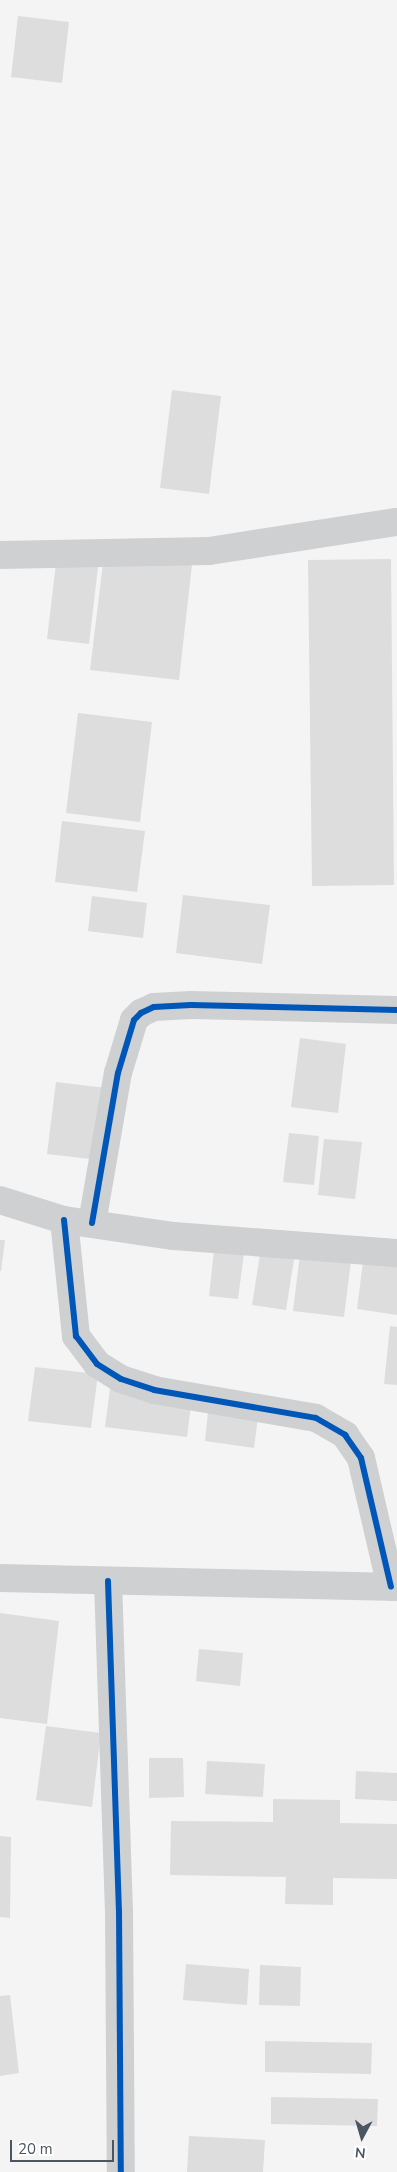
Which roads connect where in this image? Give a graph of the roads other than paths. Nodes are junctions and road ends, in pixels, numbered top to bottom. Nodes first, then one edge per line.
1 (397, 522) edge
2 (0, 554) edge
3 (397, 1010) edge
4 (0, 1200) edge
5 (64, 1220) junction
6 (92, 1224) junction
7 (397, 1252) edge
8 (0, 1578) edge
9 (108, 1581) junction
10 (394, 1587) edge
11 (121, 2172) edge

1 - 2 street
3 - 6 street
4 - 5 street
5 - 6 street
5 - 10 street
6 - 7 street
8 - 9 street
9 - 10 street
9 - 11 street

